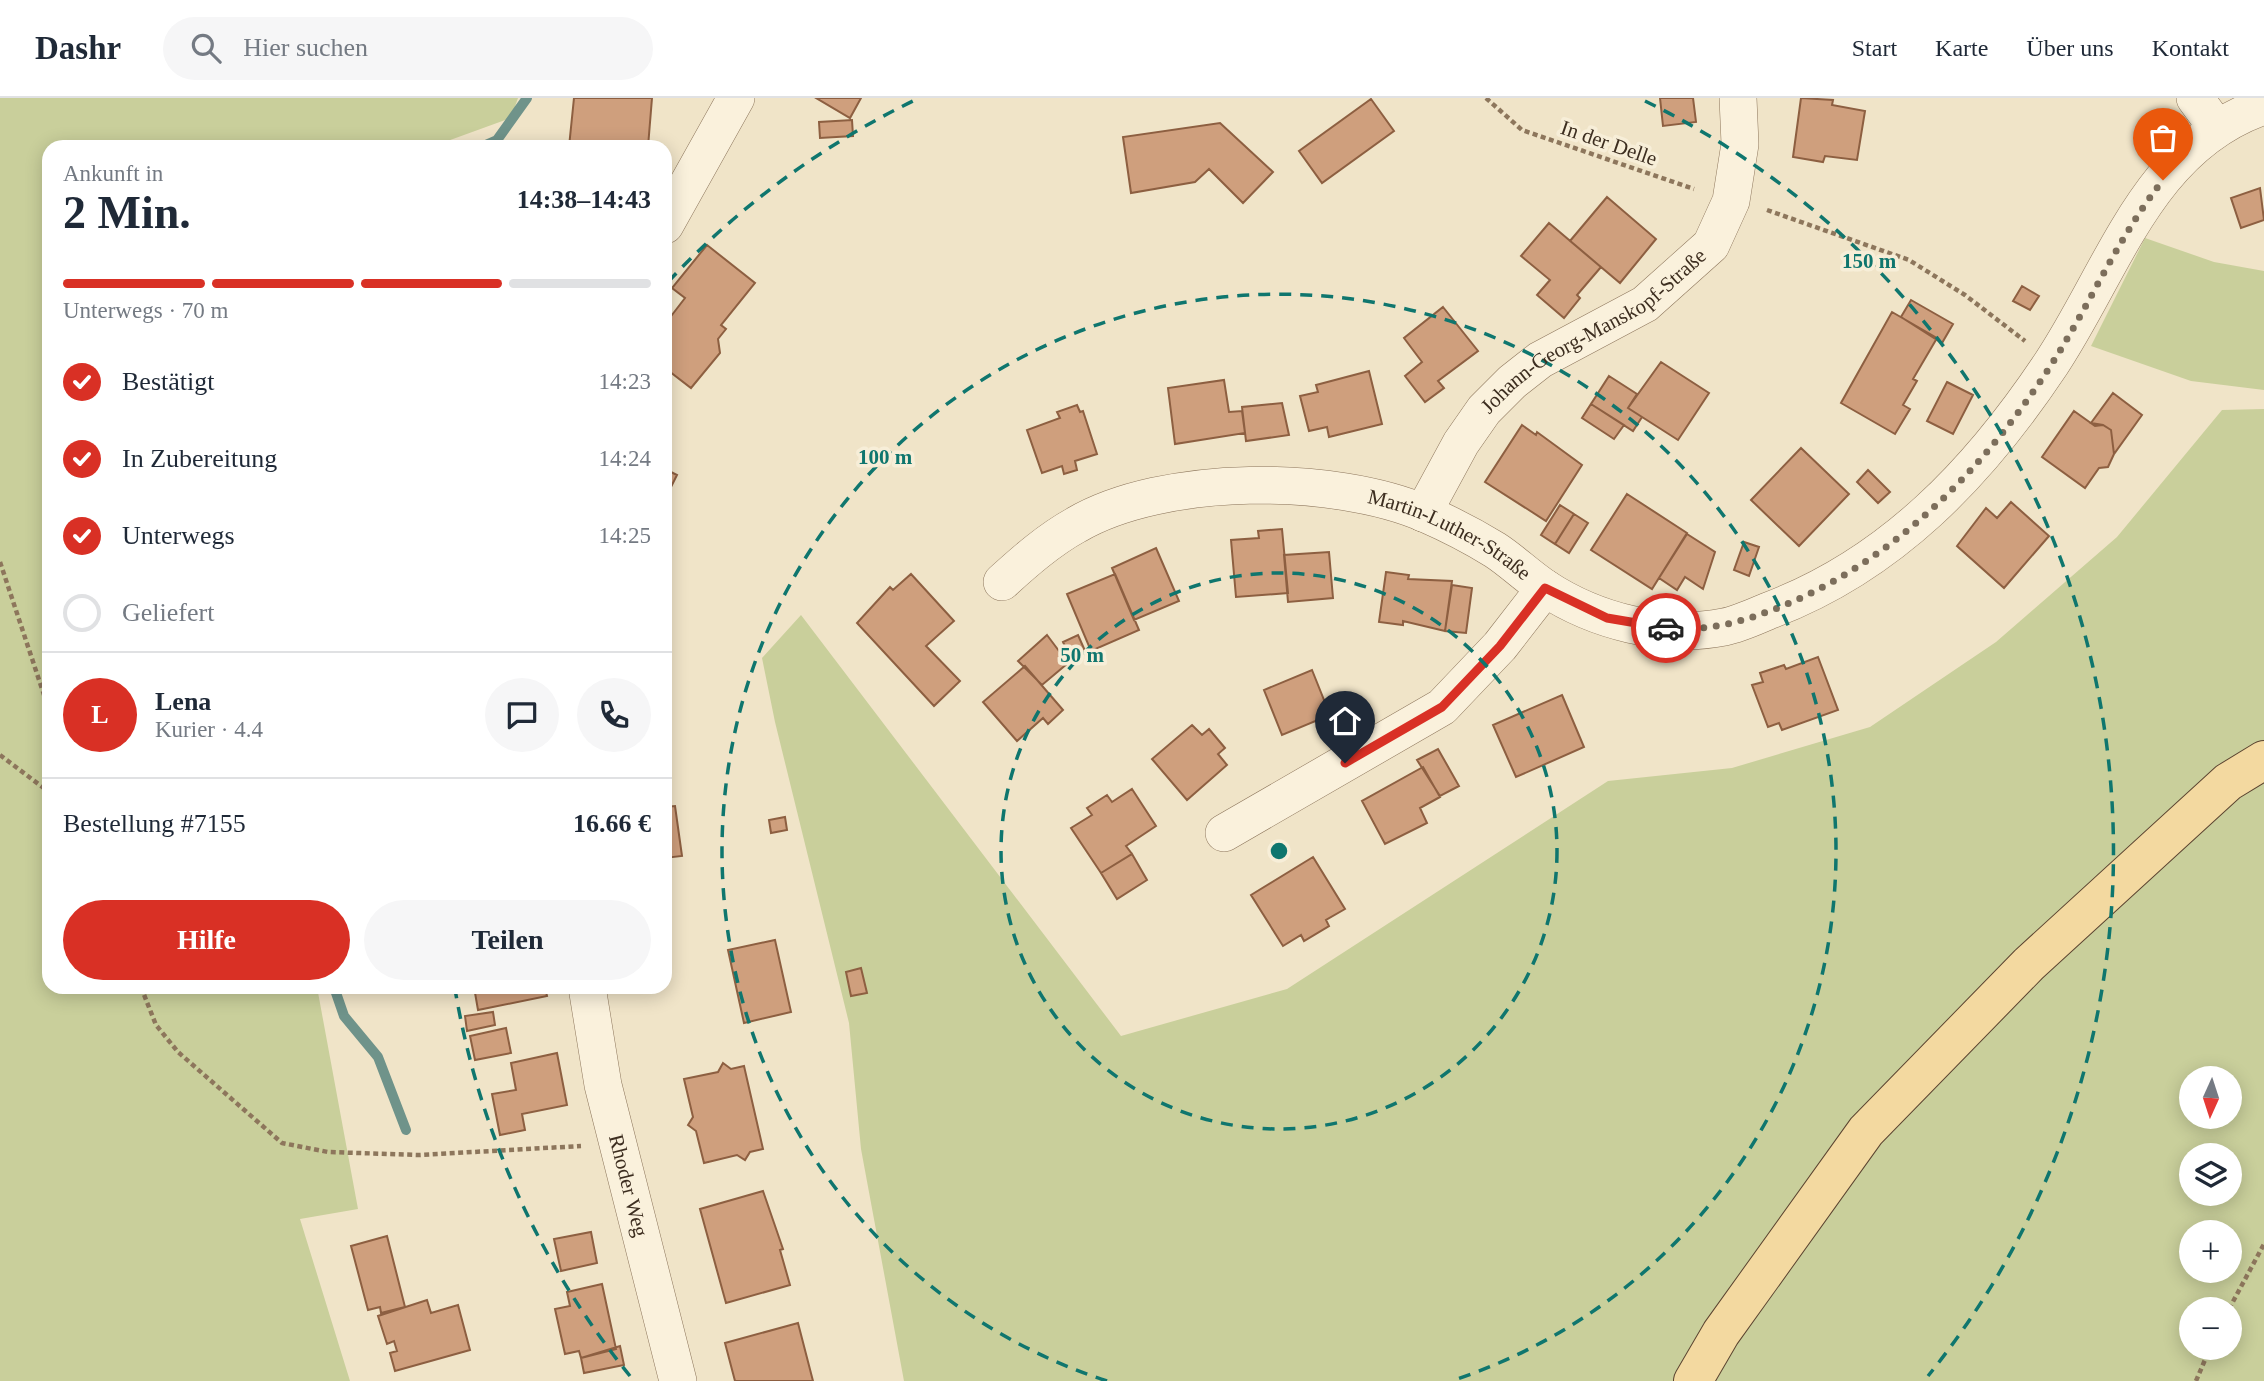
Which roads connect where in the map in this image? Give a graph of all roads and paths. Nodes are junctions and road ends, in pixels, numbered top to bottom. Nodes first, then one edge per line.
1 (736, 98) edge
2 (1486, 98) edge
3 (1738, 98) edge
4 (2195, 98) edge
5 (2264, 106) edge
6 (2217, 128) junction
7 (1731, 201) junction
8 (672, 212) edge
9 (2052, 362) junction
10 (1423, 513) junction
11 (0, 562) edge
12 (1002, 582) dead end
13 (1545, 588) junction
14 (42, 689) edge
15 (0, 755) edge
16 (2264, 760) edge
17 (42, 787) edge
18 (1224, 833) dead end
19 (144, 994) edge
20 (588, 994) edge
21 (617, 1144) junction
22 (2264, 1244) edge
23 (2235, 1297) edge
24 (2205, 1360) edge
25 (678, 1381) edge
26 (1693, 1381) edge
27 (2196, 1381) edge

1 - 8 street
2 - 7 path, In der Delle
3 - 7 street, Johann-Georg-Manskopf-Straße
4 - 6 street
5 - 6 street, Martin-Luther-Straße
6 - 9 street, Martin-Luther-Straße
7 - 9 path, In der Delle
7 - 10 street, Johann-Georg-Manskopf-Straße
9 - 13 street, Martin-Luther-Straße
10 - 12 street, Martin-Luther-Straße
10 - 13 street, Martin-Luther-Straße
11 - 14 path
13 - 18 street
15 - 17 path
16 - 26 main road
19 - 21 path
20 - 21 street, Rhoder Weg
21 - 25 street, Rhoder Weg
22 - 23 path
24 - 27 path

